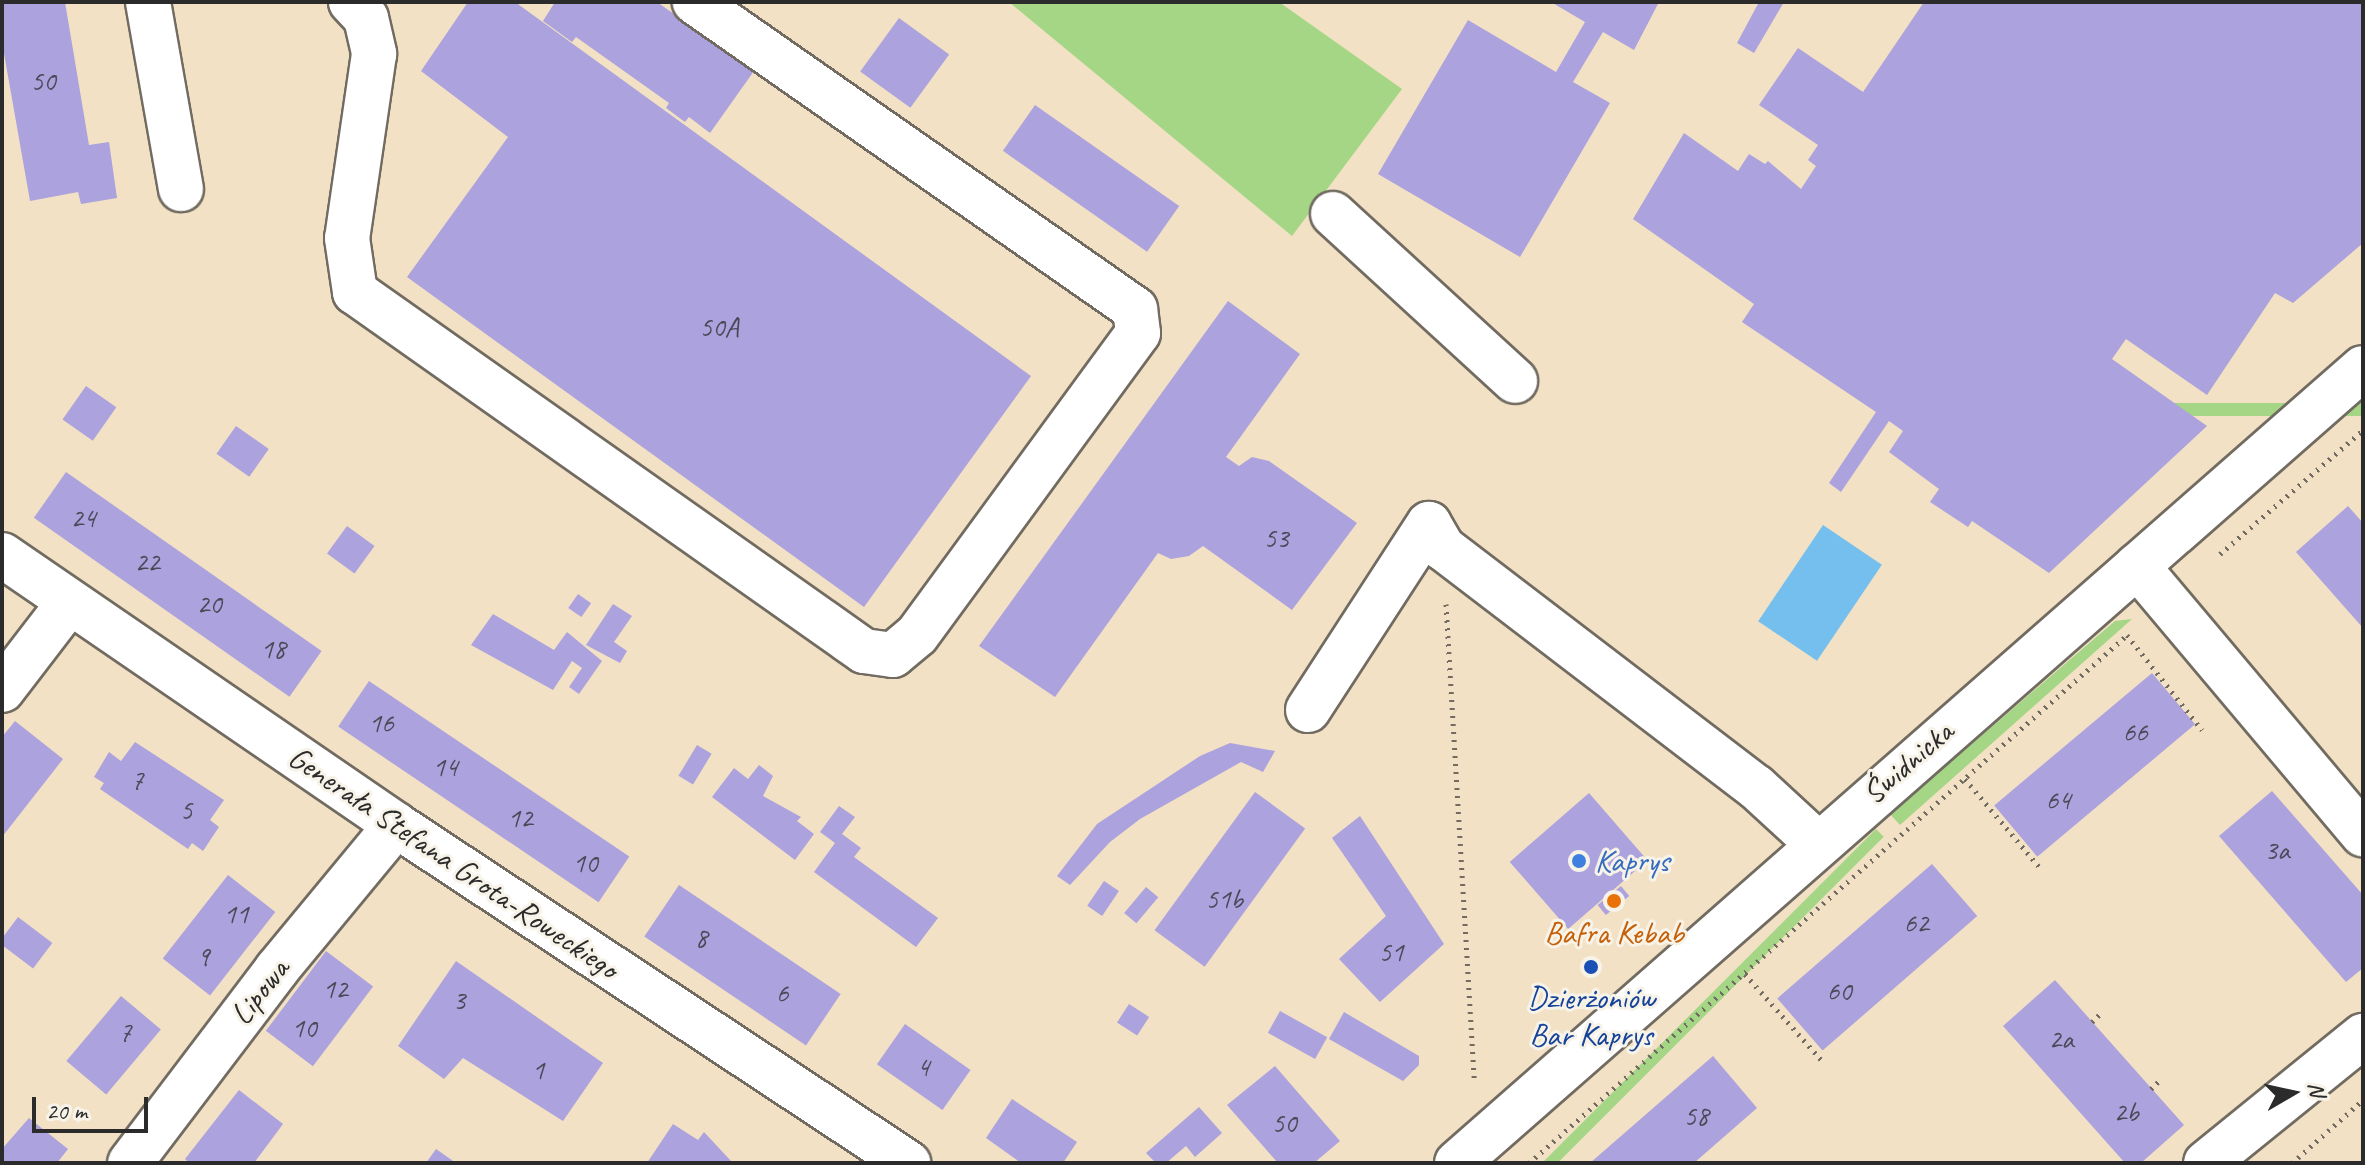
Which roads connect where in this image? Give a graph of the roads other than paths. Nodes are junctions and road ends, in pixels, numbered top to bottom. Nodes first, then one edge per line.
1 (148, 2) edge
2 (351, 2) edge
3 (695, 2) edge
4 (181, 189) dead end
5 (1333, 214) dead end
6 (2363, 368) edge
7 (1515, 381) dead end
8 (2, 555) edge
9 (2137, 566) junction
10 (68, 604) junction
11 (2, 690) edge
12 (1308, 710) dead end
13 (396, 825) junction
14 (2363, 834) edge
15 (1818, 844) junction
16 (2363, 1036) edge
17 (130, 1163) edge
18 (908, 1163) edge
19 (1457, 1163) edge
20 (2206, 1163) edge

1 - 4 street
2 - 3 street
5 - 7 street
6 - 9 street, Świdnicka
8 - 10 street, Generała Stefana Grota-Roweckiego
9 - 14 street
9 - 15 street, Świdnicka
10 - 11 street
10 - 13 street, Generała Stefana Grota-Roweckiego
12 - 15 street
13 - 17 street, Lipowa
13 - 18 street, Generała Stefana Grota-Roweckiego
15 - 19 street, Świdnicka
16 - 20 street

